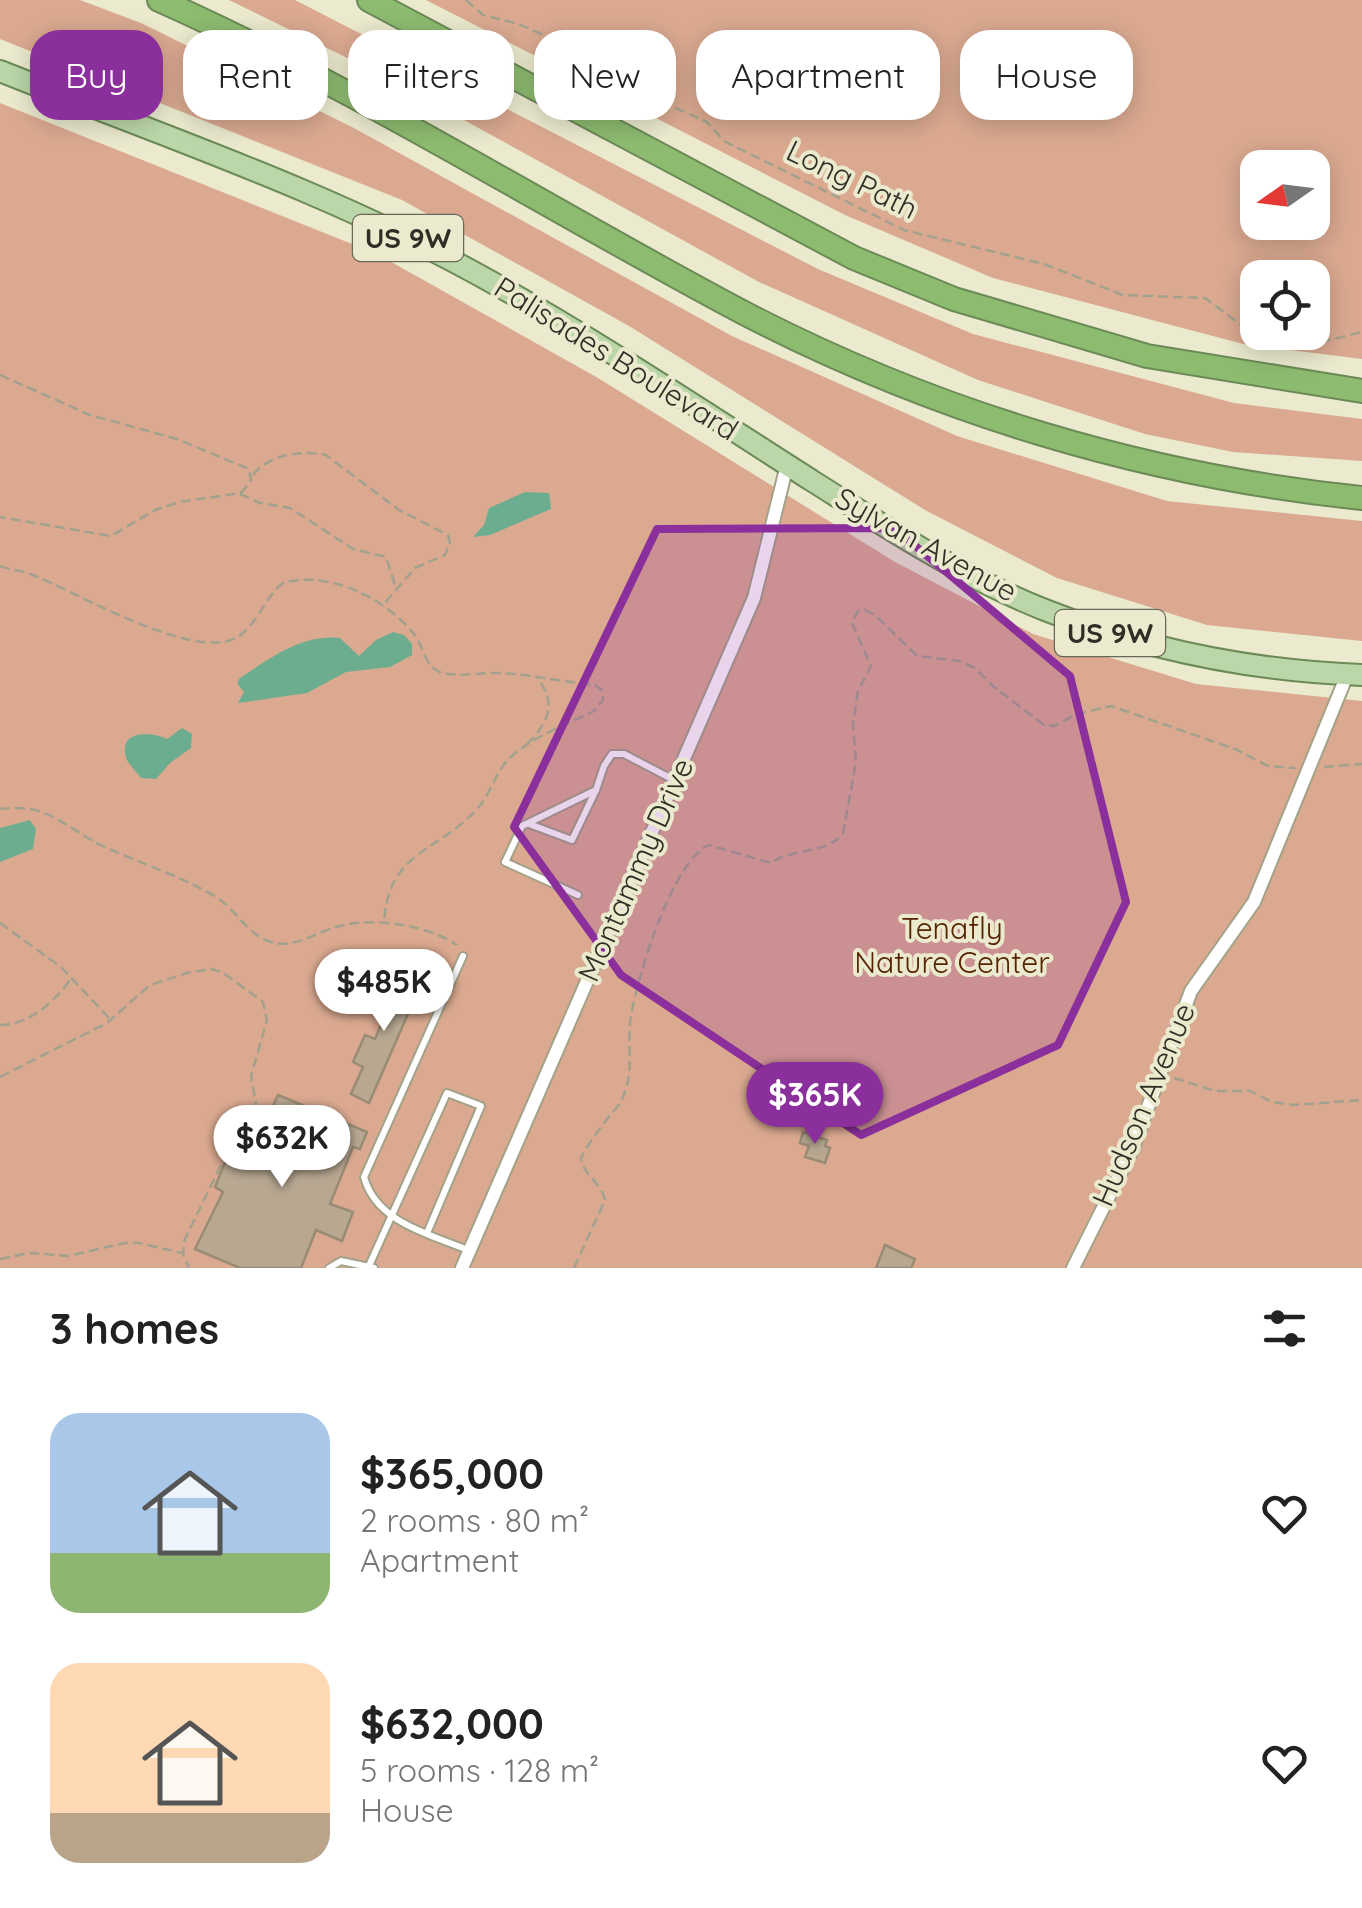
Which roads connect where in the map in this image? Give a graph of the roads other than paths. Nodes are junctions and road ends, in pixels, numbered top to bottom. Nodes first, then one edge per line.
1 (159, 0) edge
2 (369, 0) edge
3 (0, 71) edge
4 (1362, 391) edge
5 (788, 465) junction
6 (1362, 498) edge
7 (1355, 675) edge
8 (675, 780) junction
9 (596, 790) junction
10 (528, 823) junction
11 (578, 896) dead end
12 (463, 956) road end
13 (392, 1216) junction
14 (427, 1233) junction
15 (470, 1250) junction
16 (370, 1267) edge
17 (329, 1268) edge
18 (462, 1268) edge
19 (1072, 1268) edge

1 - 6 highway
2 - 4 highway
3 - 5 main road, Palisades Boulevard / US 9W
5 - 7 main road, Sylvan Avenue / US 9W
5 - 8 street, Montammy Drive
7 - 19 street, Hudson Avenue
8 - 9 lane
8 - 15 street, Montammy Drive
9 - 10 lane
9 - 10 lane
10 - 11 lane
12 - 13 lane
13 - 14 lane
13 - 14 lane
13 - 16 lane
14 - 15 lane
15 - 18 street, Montammy Drive
16 - 17 lane

